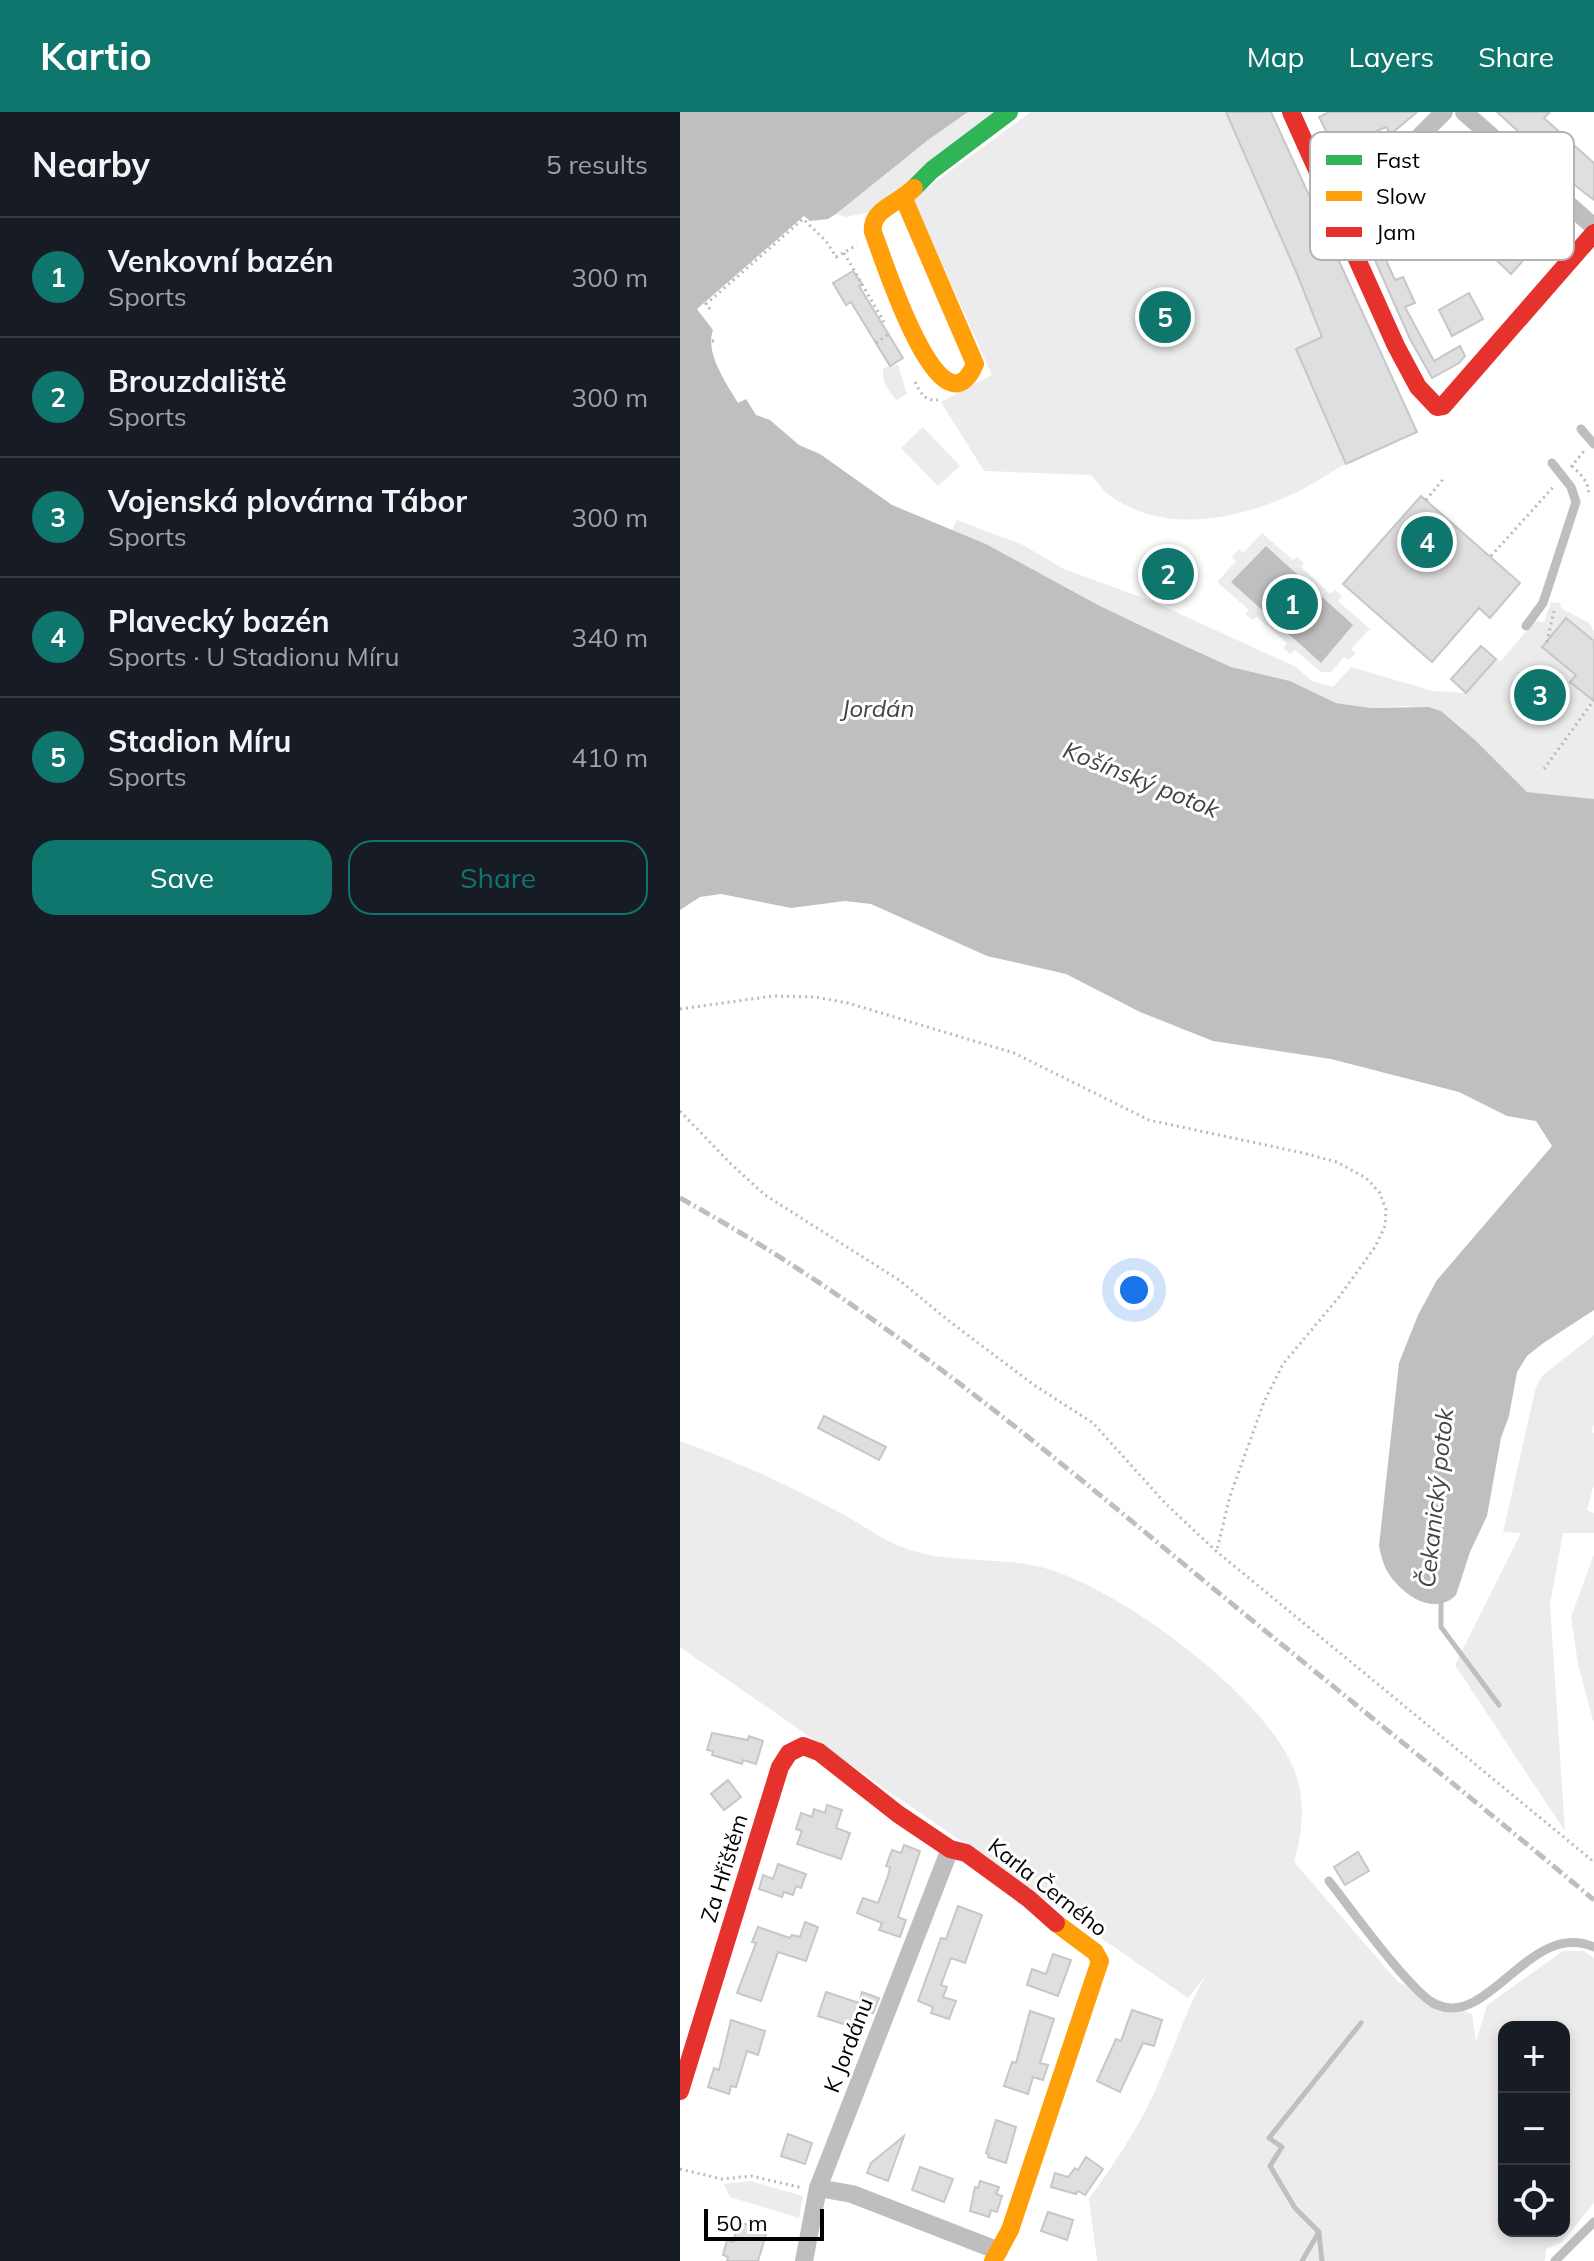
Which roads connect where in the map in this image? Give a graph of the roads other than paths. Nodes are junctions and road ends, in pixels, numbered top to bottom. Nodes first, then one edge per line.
1 (1009, 112) edge
2 (1291, 112) edge
3 (1444, 112) edge
4 (1464, 112) edge
5 (1424, 132) edge
6 (1486, 132) edge
7 (1310, 154) edge
8 (904, 199) junction
9 (1574, 212) edge
10 (1594, 230) edge
11 (1574, 253) edge
12 (1357, 260) edge
13 (1568, 260) edge
14 (1581, 429) dead end
15 (1593, 443) edge
16 (1552, 463) dead end
17 (1526, 626) dead end
18 (789, 1753) joint
19 (950, 1849) junction
20 (1329, 1881) dead end
21 (1594, 1947) edge
22 (680, 2091) edge
23 (818, 2188) junction
24 (1594, 2222) edge
25 (996, 2256) edge
26 (804, 2261) edge
27 (1555, 2261) edge

1 - 8 street
2 - 7 street
3 - 5 street
4 - 6 street
8 - 8 street
9 - 10 street
10 - 11 street
12 - 13 street
14 - 15 lane
16 - 17 lane
18 - 19 street, Karla Černého
18 - 22 street, Za Hřištěm
19 - 23 street, K Jordánu
19 - 25 street, Karla Černého
20 - 21 lane
23 - 25 street, Karla Černého
23 - 26 street, K Jordánu
24 - 27 lane

